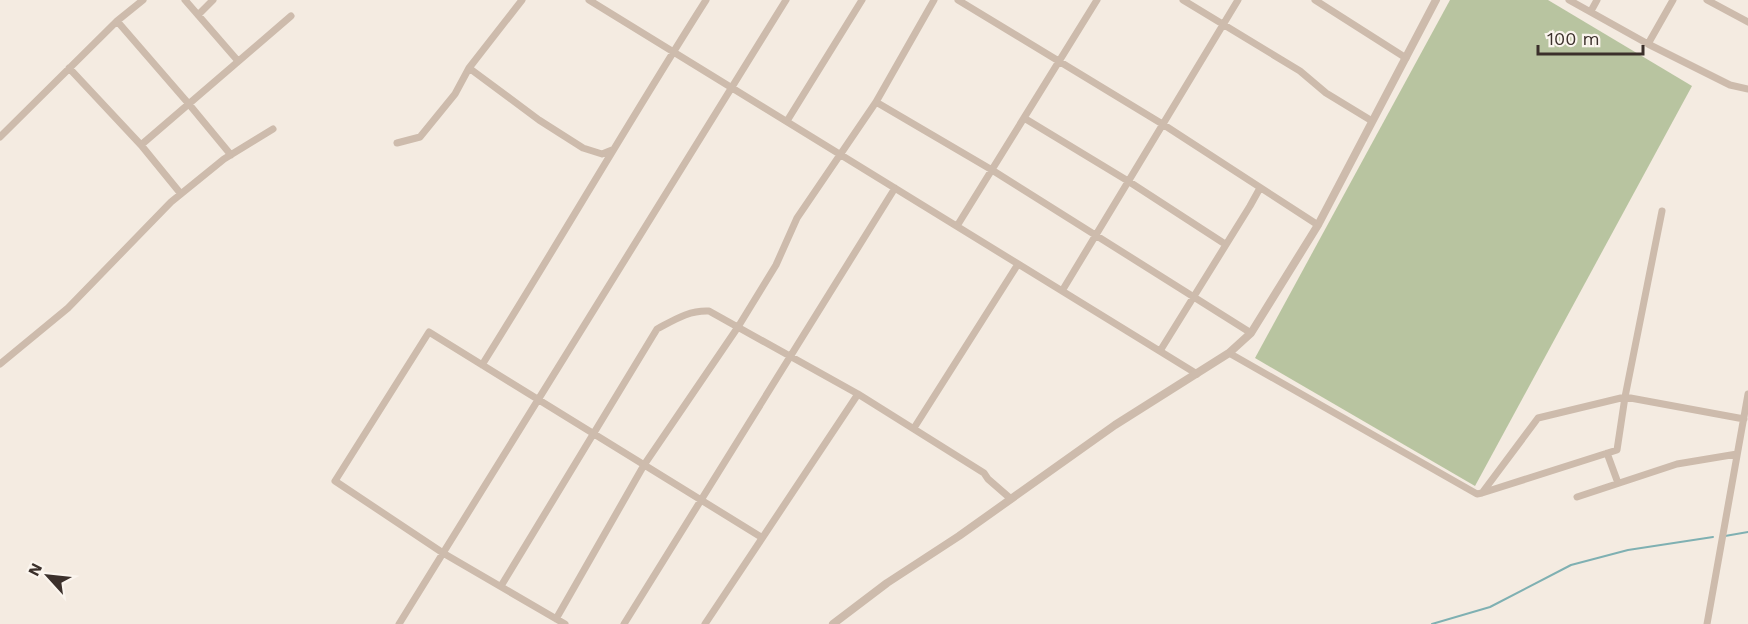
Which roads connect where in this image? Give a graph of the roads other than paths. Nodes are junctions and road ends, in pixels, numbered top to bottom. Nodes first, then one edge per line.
1 (142, 0) edge
2 (185, 0) edge
3 (213, 0) edge
4 (522, 0) edge
5 (589, 0) edge
6 (706, 0) edge
7 (786, 0) edge
8 (862, 0) edge
9 (934, 0) edge
10 (958, 0) edge
11 (1097, 0) edge
12 (1183, 0) edge
13 (1239, 0) edge
14 (1315, 0) edge
15 (1436, 0) edge
16 (1569, 0) edge
17 (1597, 0) edge
18 (1673, 0) edge
19 (1707, 0) edge
20 (1591, 11) junction
21 (198, 15) junction
22 (291, 16) dead end
23 (117, 21) junction
24 (1748, 22) edge
25 (1223, 24) junction
26 (1648, 44) junction
27 (674, 52) junction
28 (1406, 58) junction
29 (238, 61) junction
30 (1059, 61) junction
31 (69, 68) junction
32 (469, 68) junction
33 (731, 87) junction
34 (1748, 89) edge
35 (876, 102) junction
36 (188, 103) junction
37 (1024, 118) junction
38 (1372, 120) junction
39 (787, 121) junction
40 (1164, 125) junction
41 (273, 129) dead end
42 (0, 137) edge
43 (397, 143) dead end
44 (141, 145) junction
45 (612, 150) junction
46 (840, 154) junction
47 (231, 155) junction
48 (992, 170) junction
49 (1128, 182) junction
50 (895, 188) junction
51 (1260, 188) junction
52 (181, 194) junction
53 (1662, 210) dead end
54 (1318, 225) junction
55 (957, 226) junction
56 (1096, 235) junction
57 (1225, 244) junction
58 (1018, 264) junction
59 (1062, 291) junction
60 (1194, 296) junction
61 (738, 327) junction
62 (1251, 333) junction
63 (1160, 351) junction
64 (1229, 353) junction
65 (790, 355) junction
66 (0, 364) edge
67 (482, 365) junction
68 (1197, 374) junction
69 (858, 394) junction
70 (1748, 394) edge
71 (1625, 397) junction
72 (538, 399) junction
73 (1744, 419) junction
74 (914, 428) junction
75 (594, 434) junction
76 (1607, 453) junction
77 (1737, 453) junction
78 (644, 465) junction
79 (1618, 483) junction
80 (1482, 493) junction
81 (1577, 497) dead end
82 (703, 499) junction
83 (1011, 499) junction
84 (761, 537) junction
85 (443, 553) junction
86 (501, 586) junction
87 (556, 619) junction
88 (399, 624) edge
89 (565, 624) edge
90 (624, 624) edge
91 (705, 624) edge
92 (833, 624) edge
93 (1707, 624) edge

1 - 23 street
2 - 21 street
3 - 21 street
4 - 32 street
5 - 27 street
6 - 27 street
7 - 33 street
8 - 39 street
9 - 35 street
10 - 30 street
11 - 30 street
12 - 25 street
13 - 25 street
14 - 28 street
15 - 28 street
16 - 20 street
17 - 20 street
18 - 26 street
19 - 24 street
20 - 26 street
21 - 29 street
22 - 29 street
23 - 31 street
23 - 36 street
25 - 38 street
25 - 40 street
26 - 34 street
27 - 33 street
27 - 45 street
28 - 38 street
29 - 36 street
30 - 37 street
30 - 40 street
31 - 42 street
31 - 44 street
32 - 43 street
32 - 45 street
33 - 39 street
33 - 72 street
35 - 46 street
35 - 48 street
36 - 44 street
36 - 47 street
37 - 48 street
37 - 49 street
38 - 54 street
39 - 46 street
40 - 49 street
40 - 51 street
41 - 47 street
44 - 52 street
45 - 67 street
46 - 50 street
46 - 61 street
47 - 52 street
48 - 55 street
48 - 56 street
49 - 56 street
49 - 57 street
50 - 55 street
50 - 65 street
51 - 54 street
51 - 57 street
52 - 66 street
53 - 71 street
54 - 62 street
55 - 58 street
56 - 59 street
56 - 60 street
57 - 60 street
58 - 59 street
58 - 74 street
59 - 63 street
60 - 62 street
60 - 63 street
61 - 65 street
61 - 75 street
61 - 78 street
62 - 64 street
63 - 68 street
64 - 68 street
64 - 80 street
65 - 69 street
65 - 82 street
67 - 72 street
67 - 85 street
68 - 83 street
69 - 74 street
69 - 84 street
70 - 73 street
71 - 73 street
71 - 76 street
71 - 80 street
72 - 75 street
72 - 85 street
73 - 77 street
74 - 83 street
75 - 78 street
75 - 86 street
76 - 79 street
76 - 80 street
77 - 79 street
77 - 93 street
78 - 82 street
78 - 87 street
79 - 81 street
82 - 84 street
82 - 90 street
83 - 92 street
84 - 91 street
85 - 86 street
85 - 88 street
86 - 87 street
87 - 89 street

